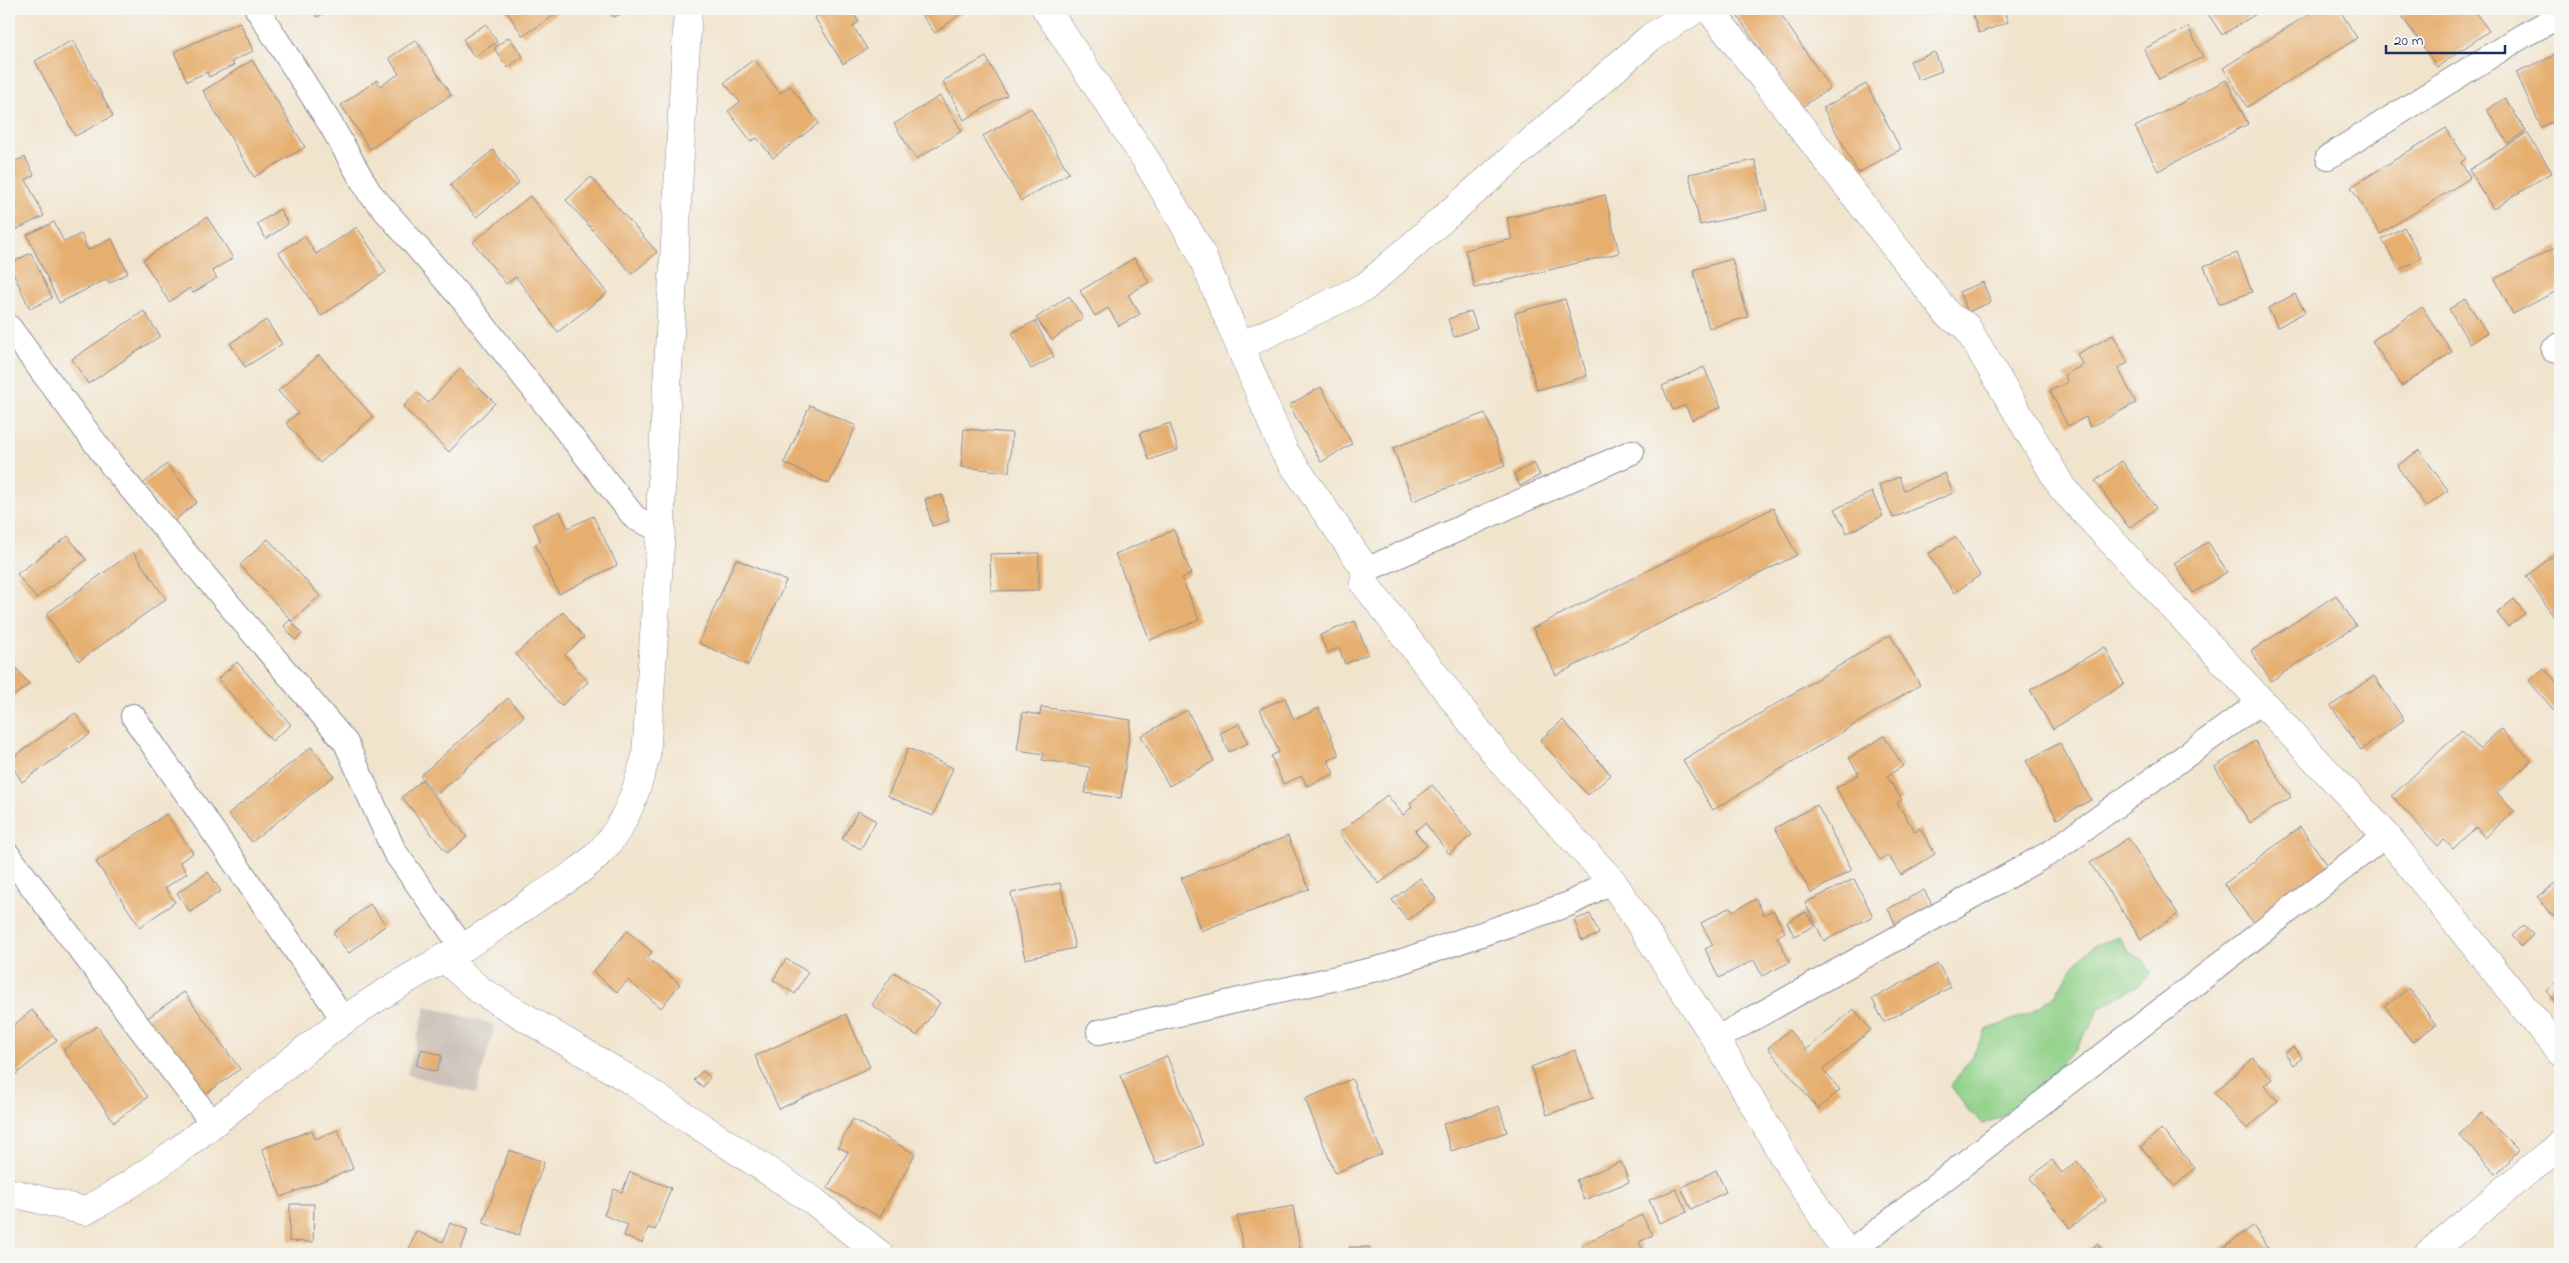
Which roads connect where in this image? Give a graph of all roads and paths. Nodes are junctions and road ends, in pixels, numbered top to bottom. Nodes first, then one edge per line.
1 (256, 9) edge
2 (688, 9) edge
3 (1046, 9) edge
4 (1696, 9) edge
5 (1709, 9) edge
6 (2560, 16) edge
7 (2328, 157) dead end
8 (9, 327) edge
9 (1241, 346) junction
10 (1632, 452) dead end
11 (661, 530) junction
12 (1366, 570) junction
13 (2262, 701) junction
14 (133, 716) dead end
15 (2386, 835) junction
16 (9, 856) edge
17 (1612, 881) junction
18 (453, 952) junction
19 (344, 1020) junction
20 (1099, 1032) dead end
21 (1716, 1039) junction
22 (2560, 1052) edge
23 (213, 1124) junction
24 (2560, 1144) edge
25 (9, 1192) edge
26 (879, 1254) edge
27 (1847, 1254) edge
28 (2428, 1254) edge

1 - 11 lane
2 - 11 street
3 - 9 street
4 - 9 street
5 - 13 street
6 - 7 lane
8 - 18 lane
9 - 12 street
10 - 12 lane
11 - 18 street
12 - 17 street
13 - 15 street
13 - 21 lane
14 - 19 lane
15 - 22 street
15 - 27 lane
16 - 23 lane
17 - 20 lane
17 - 21 street
18 - 19 street
18 - 26 street
19 - 23 street
21 - 27 street
23 - 25 street
24 - 28 street

